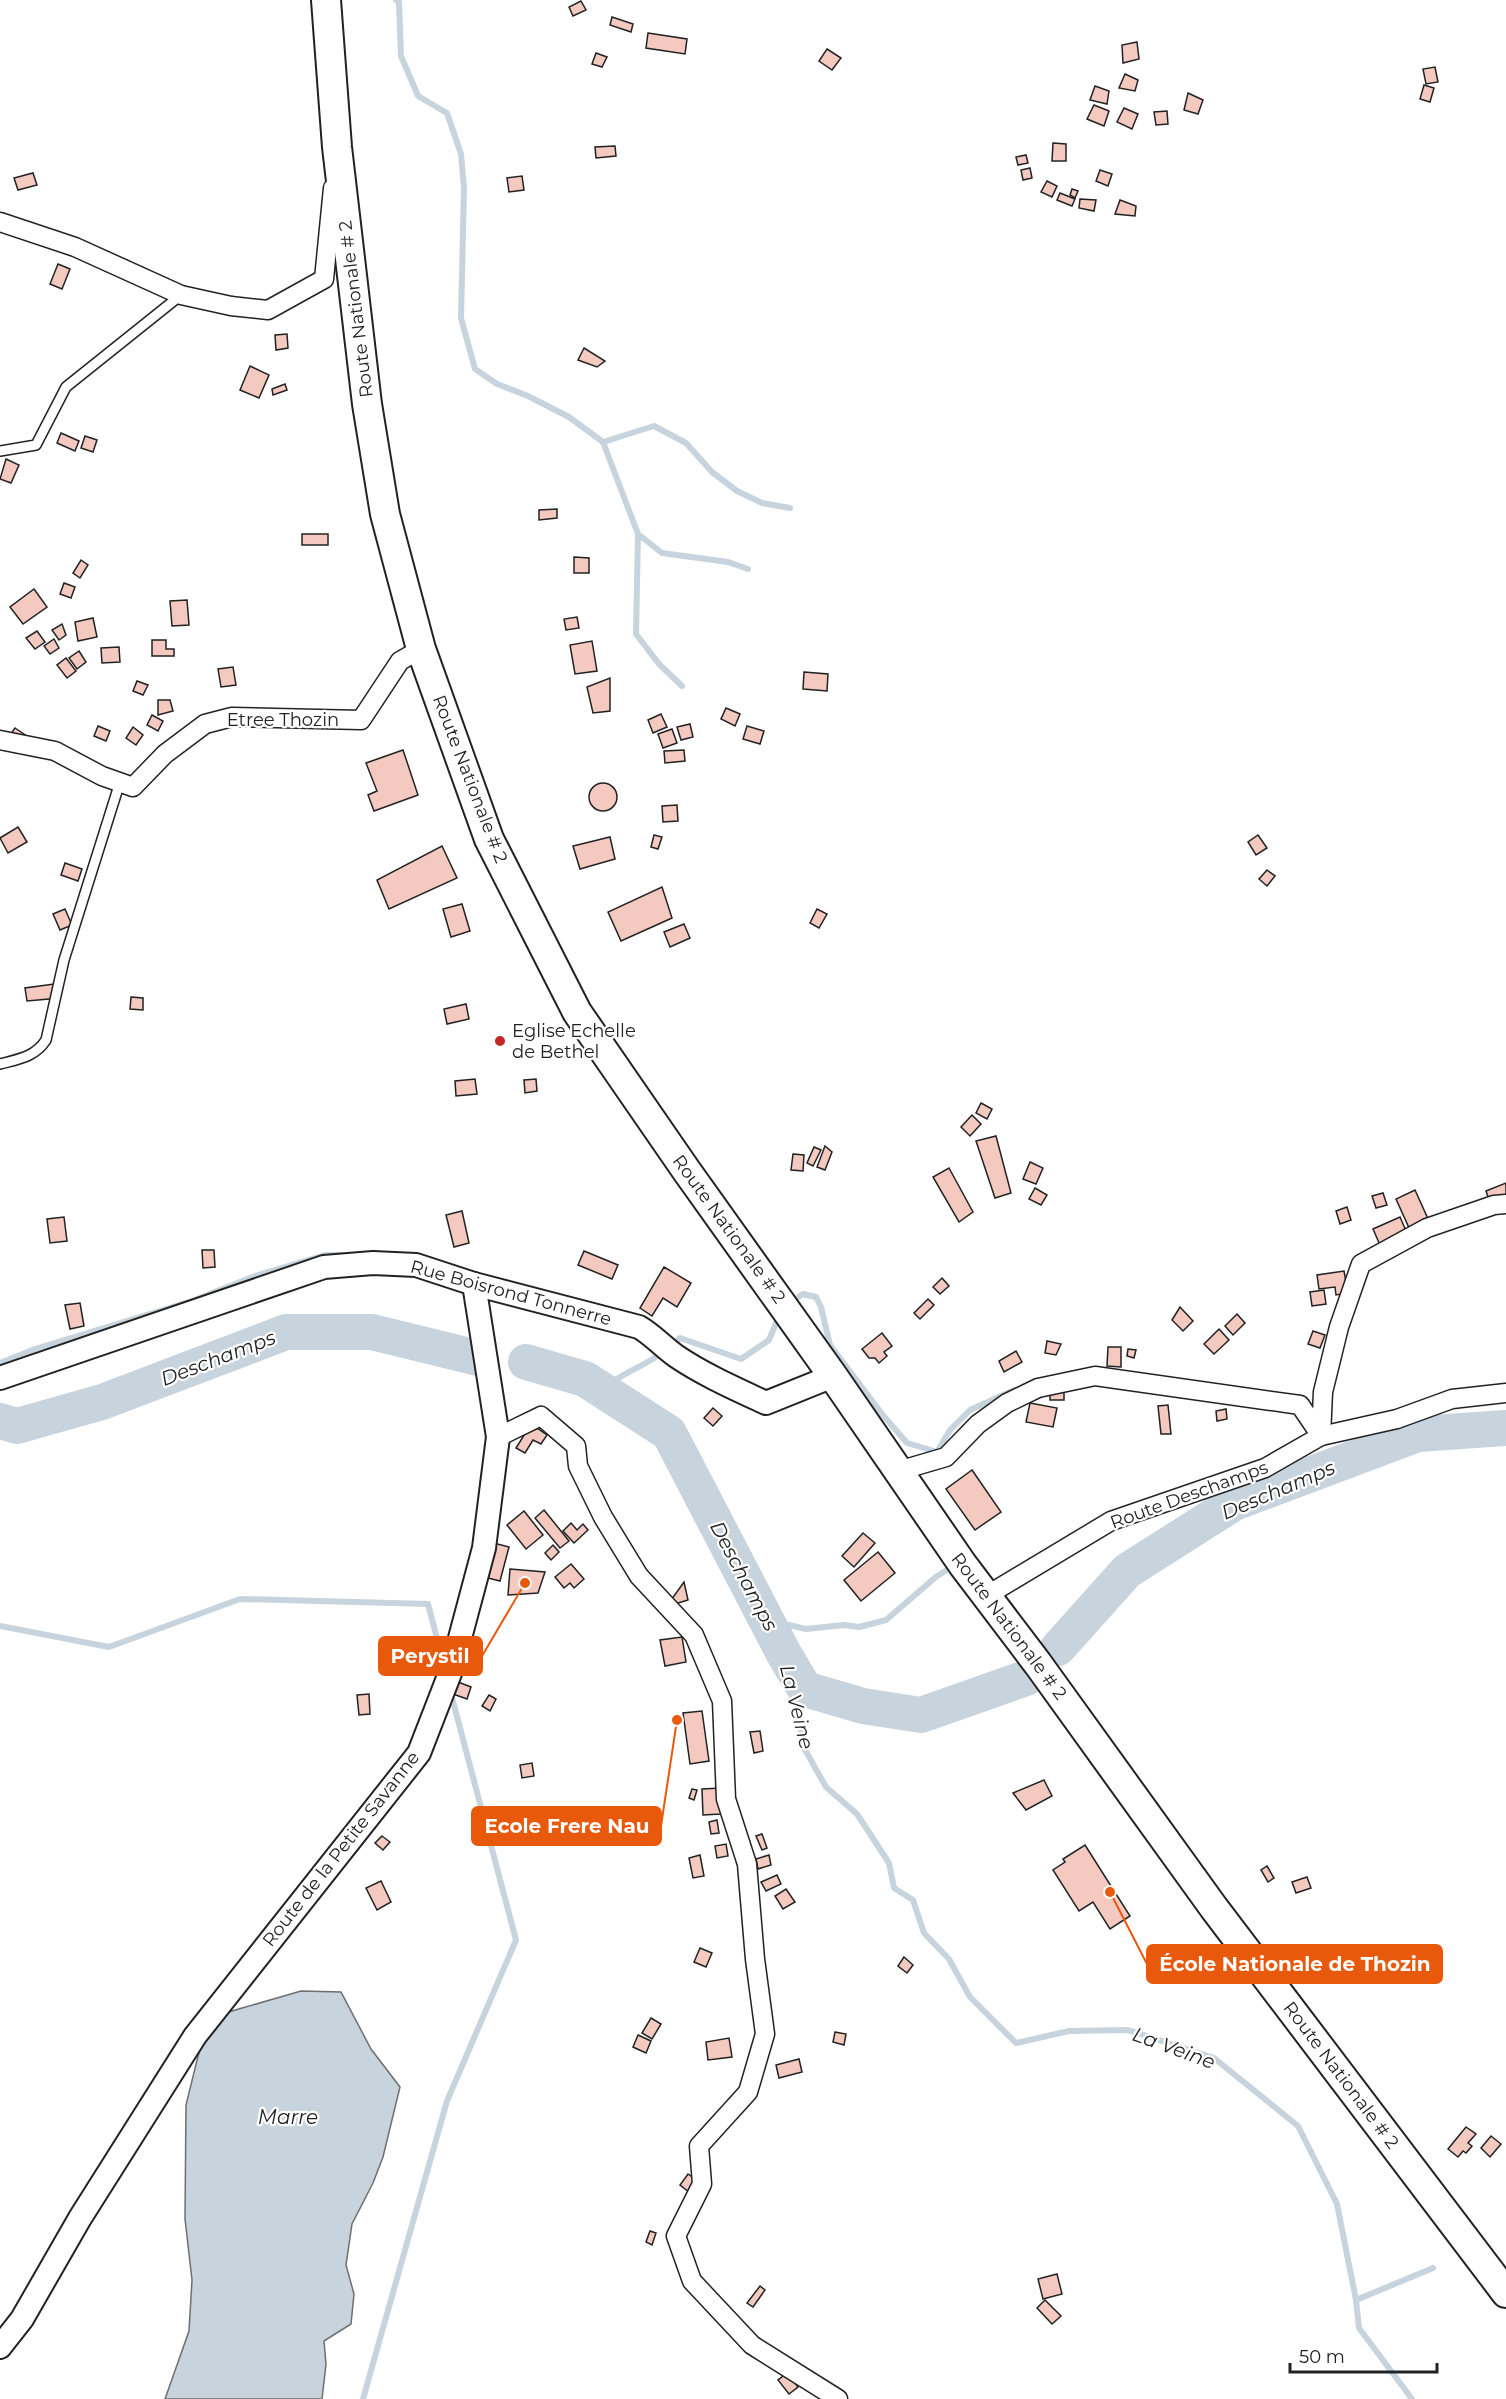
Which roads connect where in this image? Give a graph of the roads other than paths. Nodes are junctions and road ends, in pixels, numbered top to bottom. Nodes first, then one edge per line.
1 (326, 0) edge
2 (336, 147) junction
3 (0, 222) edge
4 (182, 296) junction
5 (0, 451) edge
6 (421, 649) junction
7 (0, 740) edge
8 (120, 782) junction
9 (0, 1064) edge
10 (1506, 1204) edge
11 (474, 1284) junction
12 (833, 1376) junction
13 (2, 1378) edge
14 (1506, 1393) edge
15 (1321, 1436) junction
16 (498, 1437) junction
17 (898, 1471) junction
18 (986, 1596) junction
19 (1506, 2293) edge
20 (0, 2347) edge
21 (838, 2399) edge

1 - 2 main road, Route Nationale # 2
2 - 4 street
2 - 6 main road, Route Nationale # 2
3 - 4 street
4 - 5 lane
6 - 8 street, Etree Thozin
6 - 12 main road, Route Nationale # 2
7 - 8 street
8 - 9 lane
10 - 15 street
11 - 12 street, Rue Boisrond Tonnerre
11 - 13 street, Rue Boisrond Tonnerre
11 - 16 street, Route de la Petite Savanne
12 - 17 main road, Route Nationale # 2
14 - 15 street, Route Deschamps
15 - 17 street
15 - 18 street, Route Deschamps
16 - 20 street, Route de la Petite Savanne
16 - 21 street
17 - 18 main road, Route Nationale # 2
18 - 19 main road, Route Nationale # 2

